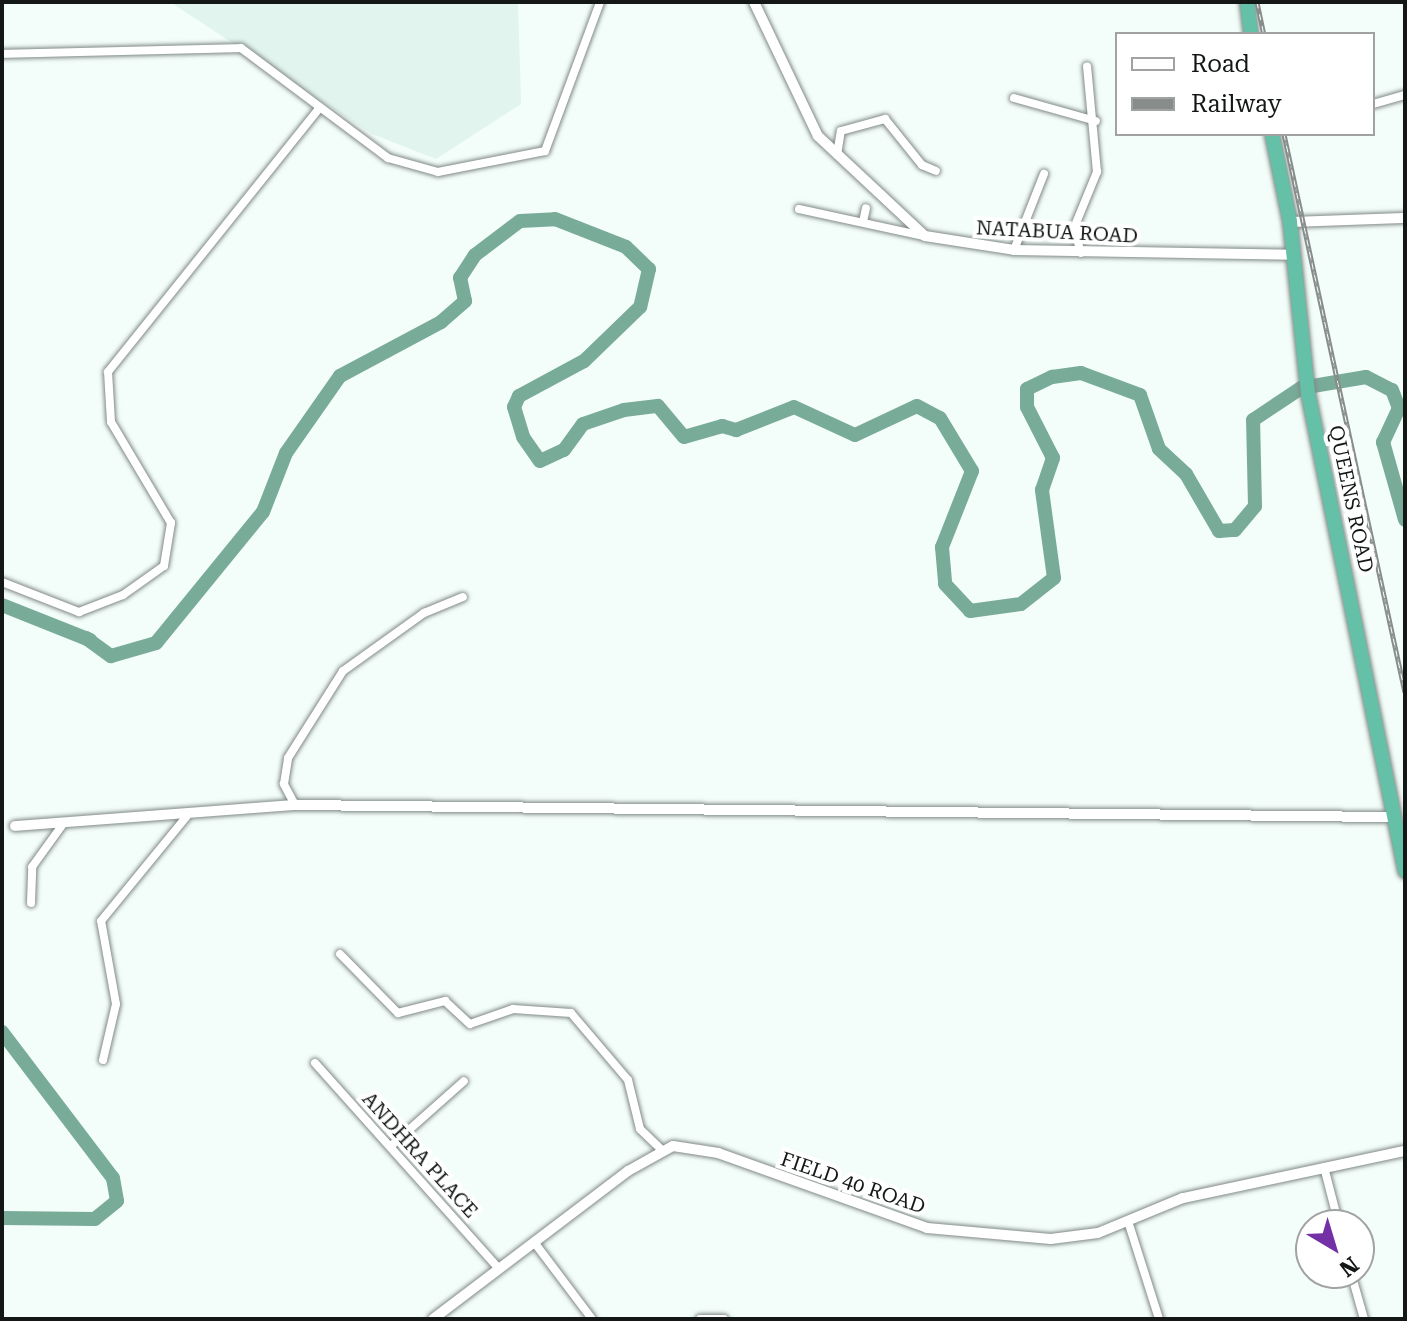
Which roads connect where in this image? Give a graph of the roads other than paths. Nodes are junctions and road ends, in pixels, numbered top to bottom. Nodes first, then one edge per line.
1 (600, 2) edge
2 (754, 2) edge
3 (1247, 2) edge
4 (1251, 32) edge
5 (2, 54) edge
6 (1087, 66) dead end
7 (1405, 95) edge
8 (1014, 98) dead end
9 (1375, 103) edge
10 (320, 107) junction
11 (1096, 121) junction
12 (1274, 136) edge
13 (837, 160) junction
14 (936, 171) dead end
15 (1044, 174) dead end
16 (866, 208) dead end
17 (799, 209) dead end
18 (1405, 218) edge
19 (863, 222) junction
20 (1290, 222) junction
21 (925, 236) junction
22 (1014, 250) junction
23 (1081, 253) junction
24 (1292, 255) junction
25 (2, 582) edge
26 (463, 597) dead end
27 (295, 805) junction
28 (187, 816) junction
29 (1394, 817) junction
30 (63, 824) junction
31 (15, 826) dead end
32 (1405, 871) edge
33 (31, 903) dead end
34 (340, 954) dead end
35 (103, 1060) dead end
36 (315, 1063) dead end
37 (464, 1081) dead end
38 (392, 1145) junction
39 (663, 1151) junction
40 (1405, 1151) edge
41 (1324, 1167) junction
42 (1335, 1209) edge
43 (1128, 1221) junction
44 (534, 1242) junction
45 (499, 1269) junction
46 (1356, 1289) edge
47 (433, 1319) edge
48 (592, 1319) edge
49 (700, 1319) edge
50 (724, 1319) edge
51 (1159, 1319) edge
52 (1364, 1319) edge

1 - 10 street
2 - 13 street
3 - 4 highway
5 - 10 street
6 - 11 street
7 - 9 street
8 - 11 street
10 - 25 street
11 - 23 street
12 - 20 highway, QUEENS ROAD
13 - 14 street
13 - 21 street
15 - 22 street
16 - 19 street
17 - 19 street
18 - 20 street
19 - 21 street
20 - 24 highway, QUEENS ROAD
21 - 22 street, NATABUA ROAD
22 - 23 street, NATABUA ROAD
23 - 24 street, NATABUA ROAD
24 - 29 highway, QUEENS ROAD
26 - 27 street
27 - 28 street
27 - 29 street
28 - 30 street
28 - 35 street
29 - 32 highway, QUEENS ROAD
30 - 31 street
30 - 33 street
34 - 39 street
36 - 38 street, ANDHRA PLACE
37 - 38 street
38 - 45 street, ANDHRA PLACE
39 - 43 street, FIELD 40 ROAD
39 - 44 street
40 - 41 street, FIELD 40 ROAD
41 - 42 street
41 - 43 street, FIELD 40 ROAD
43 - 51 street
44 - 45 street
44 - 48 street
45 - 47 street
46 - 52 street
49 - 50 street

